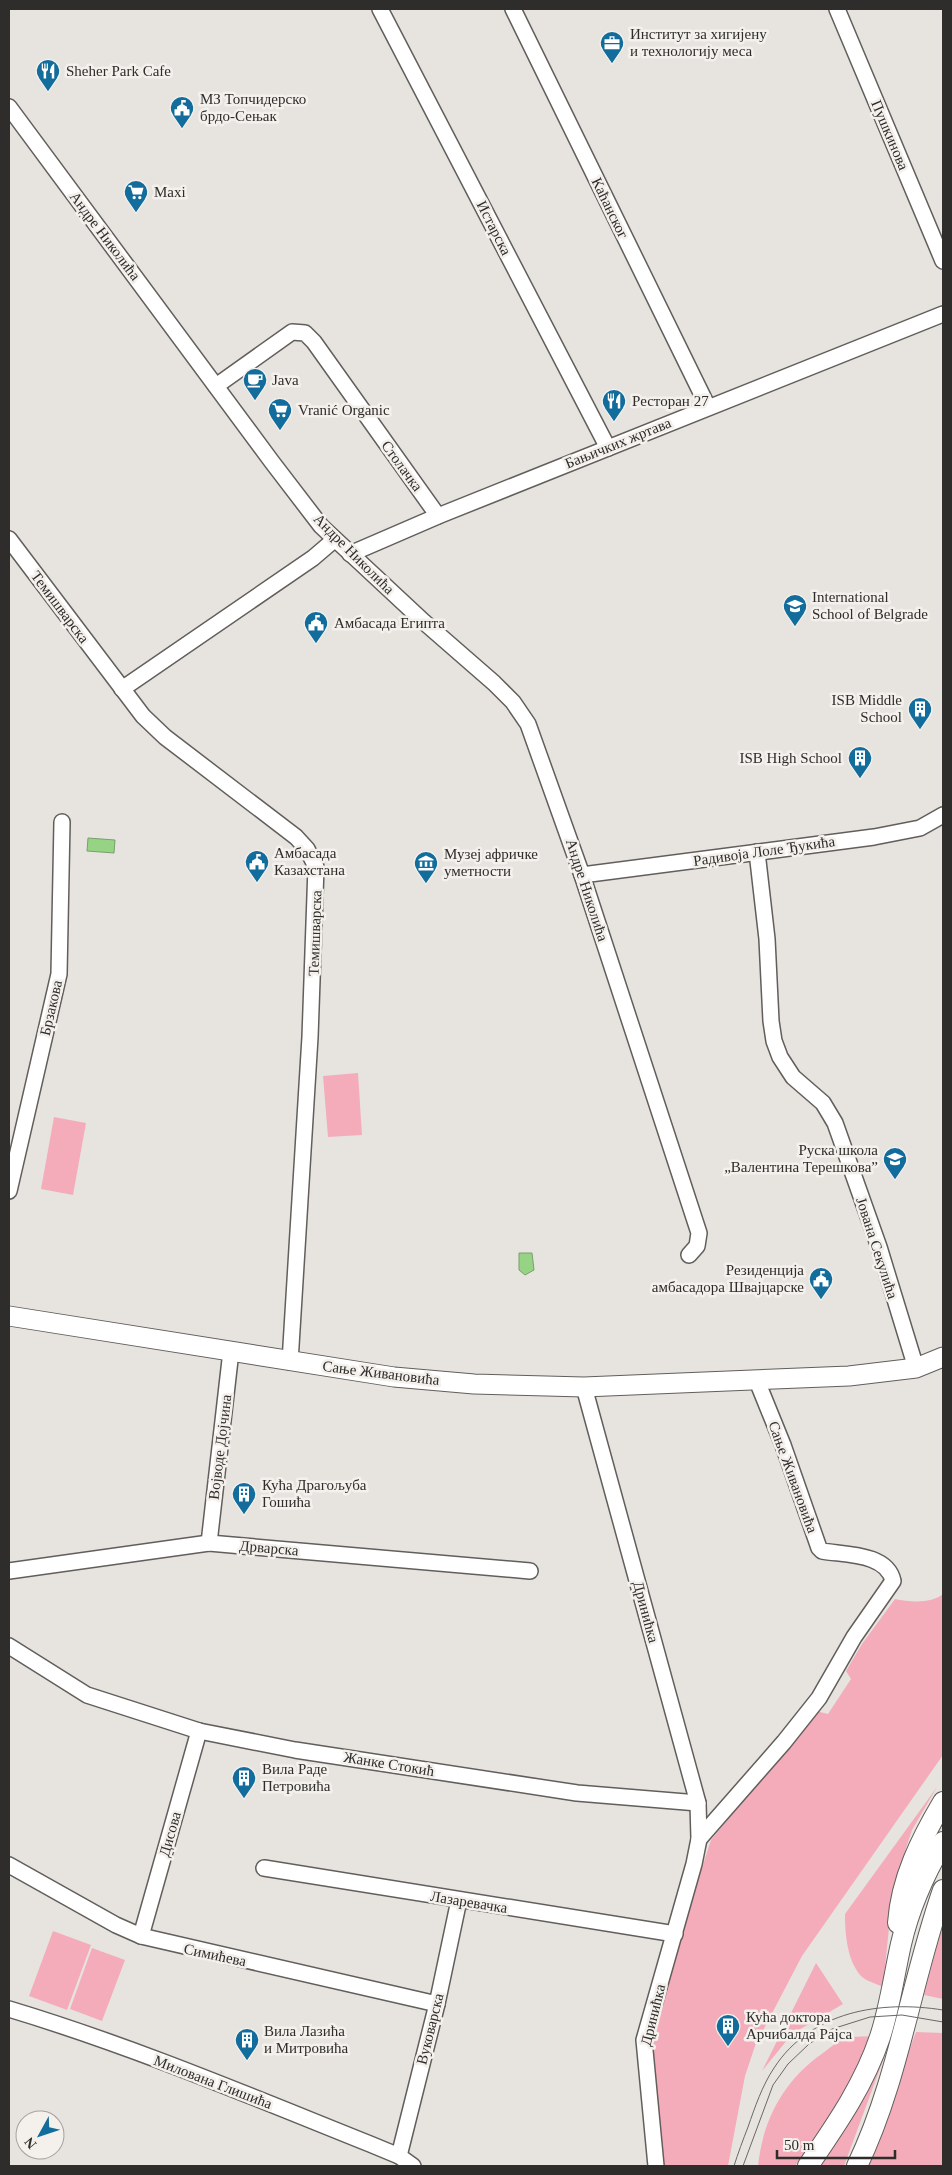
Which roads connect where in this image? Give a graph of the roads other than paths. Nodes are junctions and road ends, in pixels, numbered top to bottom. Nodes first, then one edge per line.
1 (380, 9) edge
2 (514, 9) edge
3 (837, 9) edge
4 (9, 107) edge
5 (943, 261) edge
6 (943, 314) edge
7 (216, 386) junction
8 (708, 407) junction
9 (608, 448) junction
10 (438, 516) junction
11 (9, 540) edge
12 (334, 540) junction
13 (350, 554) junction
14 (122, 689) junction
15 (943, 815) edge
16 (62, 822) dead end
17 (757, 852) junction
18 (582, 875) junction
19 (9, 1191) edge
20 (689, 1255) dead end
21 (9, 1316) edge
22 (232, 1351) junction
23 (943, 1357) edge
24 (290, 1362) junction
25 (916, 1368) junction
26 (757, 1381) junction
27 (584, 1387) junction
28 (209, 1543) junction
29 (530, 1571) dead end
30 (9, 1572) edge
31 (893, 1581) joint
32 (9, 1646) edge
33 (199, 1732) junction
34 (943, 1802) edge
35 (698, 1803) junction
36 (699, 1839) junction
37 (943, 1842) edge
38 (9, 1865) edge
39 (264, 1868) dead end
40 (943, 1890) edge
41 (459, 1900) junction
42 (675, 1934) junction
43 (141, 1936) junction
44 (901, 1943) junction
45 (437, 2004) junction
46 (9, 2009) edge
47 (399, 2156) junction
48 (413, 2166) edge
49 (656, 2166) edge
50 (808, 2166) edge
51 (857, 2166) edge

1 - 9 street, Истарска
2 - 8 street, Каћанског
3 - 5 street, Пушкинова
4 - 7 street, Андре Николића
6 - 8 street, Бањичких жртава
7 - 10 street, Столачка
7 - 12 street, Андре Николића
8 - 9 street, Бањичких жртава
9 - 10 street, Бањичких жртава
10 - 13 street, Бањичких жртава
11 - 14 street, Темишварска
12 - 13 street, Андре Николића
12 - 14 street
13 - 18 street, Андре Николића
14 - 24 street, Темишварска
15 - 17 street, Радивоја Лоле Ђукића
16 - 19 street, Брзакова
17 - 18 street, Радивоја Лоле Ђукића
17 - 25 street, Јована Секулића
18 - 20 street, Андре Николића
21 - 22 street, Сање Живановића
22 - 24 street, Сање Живановића
22 - 28 street, Војводе Дојчина
23 - 25 street, Сање Живановића
24 - 27 street, Сање Живановића
25 - 26 street, Сање Живановића
26 - 27 street, Сање Живановића
26 - 31 street, Сање Живановића
27 - 35 street, Дринићка
28 - 29 street, Дрварска
28 - 30 street, Дрварска
31 - 36 street, Дринићка
32 - 33 street, Жанке Стокић
33 - 35 street, Жанке Стокић
33 - 43 street, Дисова
34 - 44 main road
35 - 36 street, Дринићка
36 - 42 street, Дринићка
37 - 44 main road
38 - 43 street, Симићева
39 - 41 street, Лазаревачка
40 - 51 main road
41 - 42 street, Лазаревачка
41 - 45 street, Вуковарска
42 - 49 street, Дринићка
43 - 45 street, Симићева
44 - 50 main road
45 - 47 street, Вуковарска
46 - 47 street, Милована Глишића
47 - 48 street, Милована Глишића

